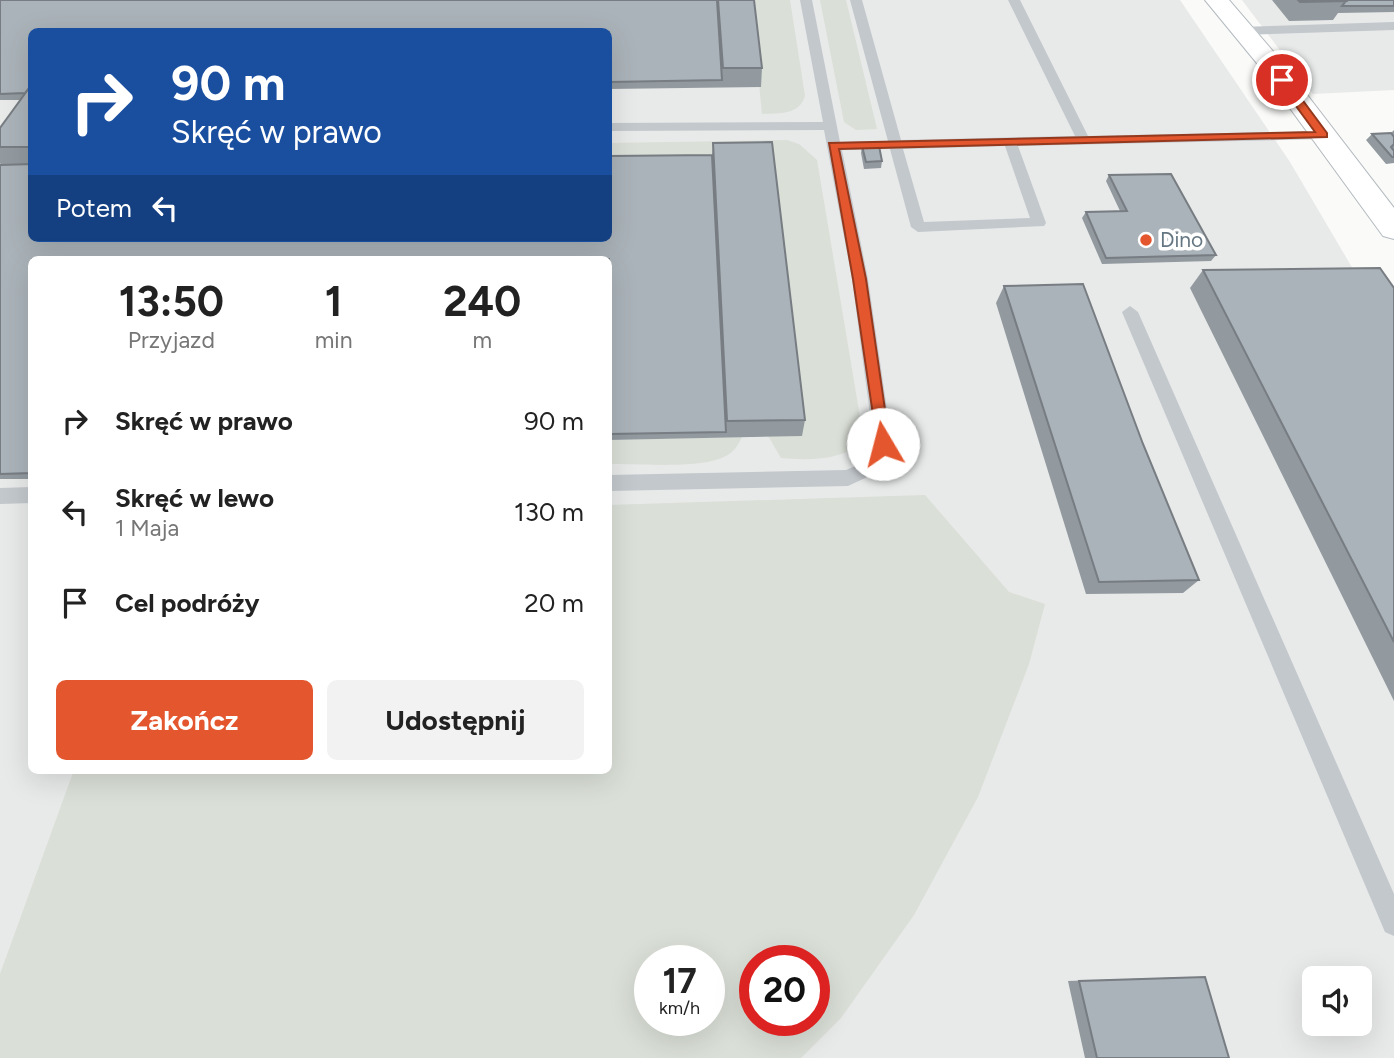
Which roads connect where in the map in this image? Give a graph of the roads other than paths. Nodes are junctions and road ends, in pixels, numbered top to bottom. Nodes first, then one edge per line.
1 (806, 0) edge
2 (856, 0) edge
3 (1014, 0) edge
4 (1217, 0) edge
5 (1394, 26) edge
6 (1240, 30) junction
7 (828, 126) junction
8 (612, 127) edge
9 (1323, 135) junction
10 (1084, 141) junction
11 (1010, 142) junction
12 (895, 145) junction
13 (833, 146) junction
14 (1394, 229) edge
15 (1130, 312) dead end
16 (612, 482) edge
17 (28, 495) edge
18 (0, 496) edge
19 (1394, 923) edge

1 - 7 lane
2 - 12 lane
3 - 10 lane
4 - 6 street
5 - 6 lane
6 - 9 street
7 - 8 lane
7 - 13 lane
9 - 10 lane
9 - 14 street
10 - 11 lane
11 - 12 lane
11 - 12 lane
12 - 13 lane
13 - 16 lane
15 - 19 lane
17 - 18 lane

